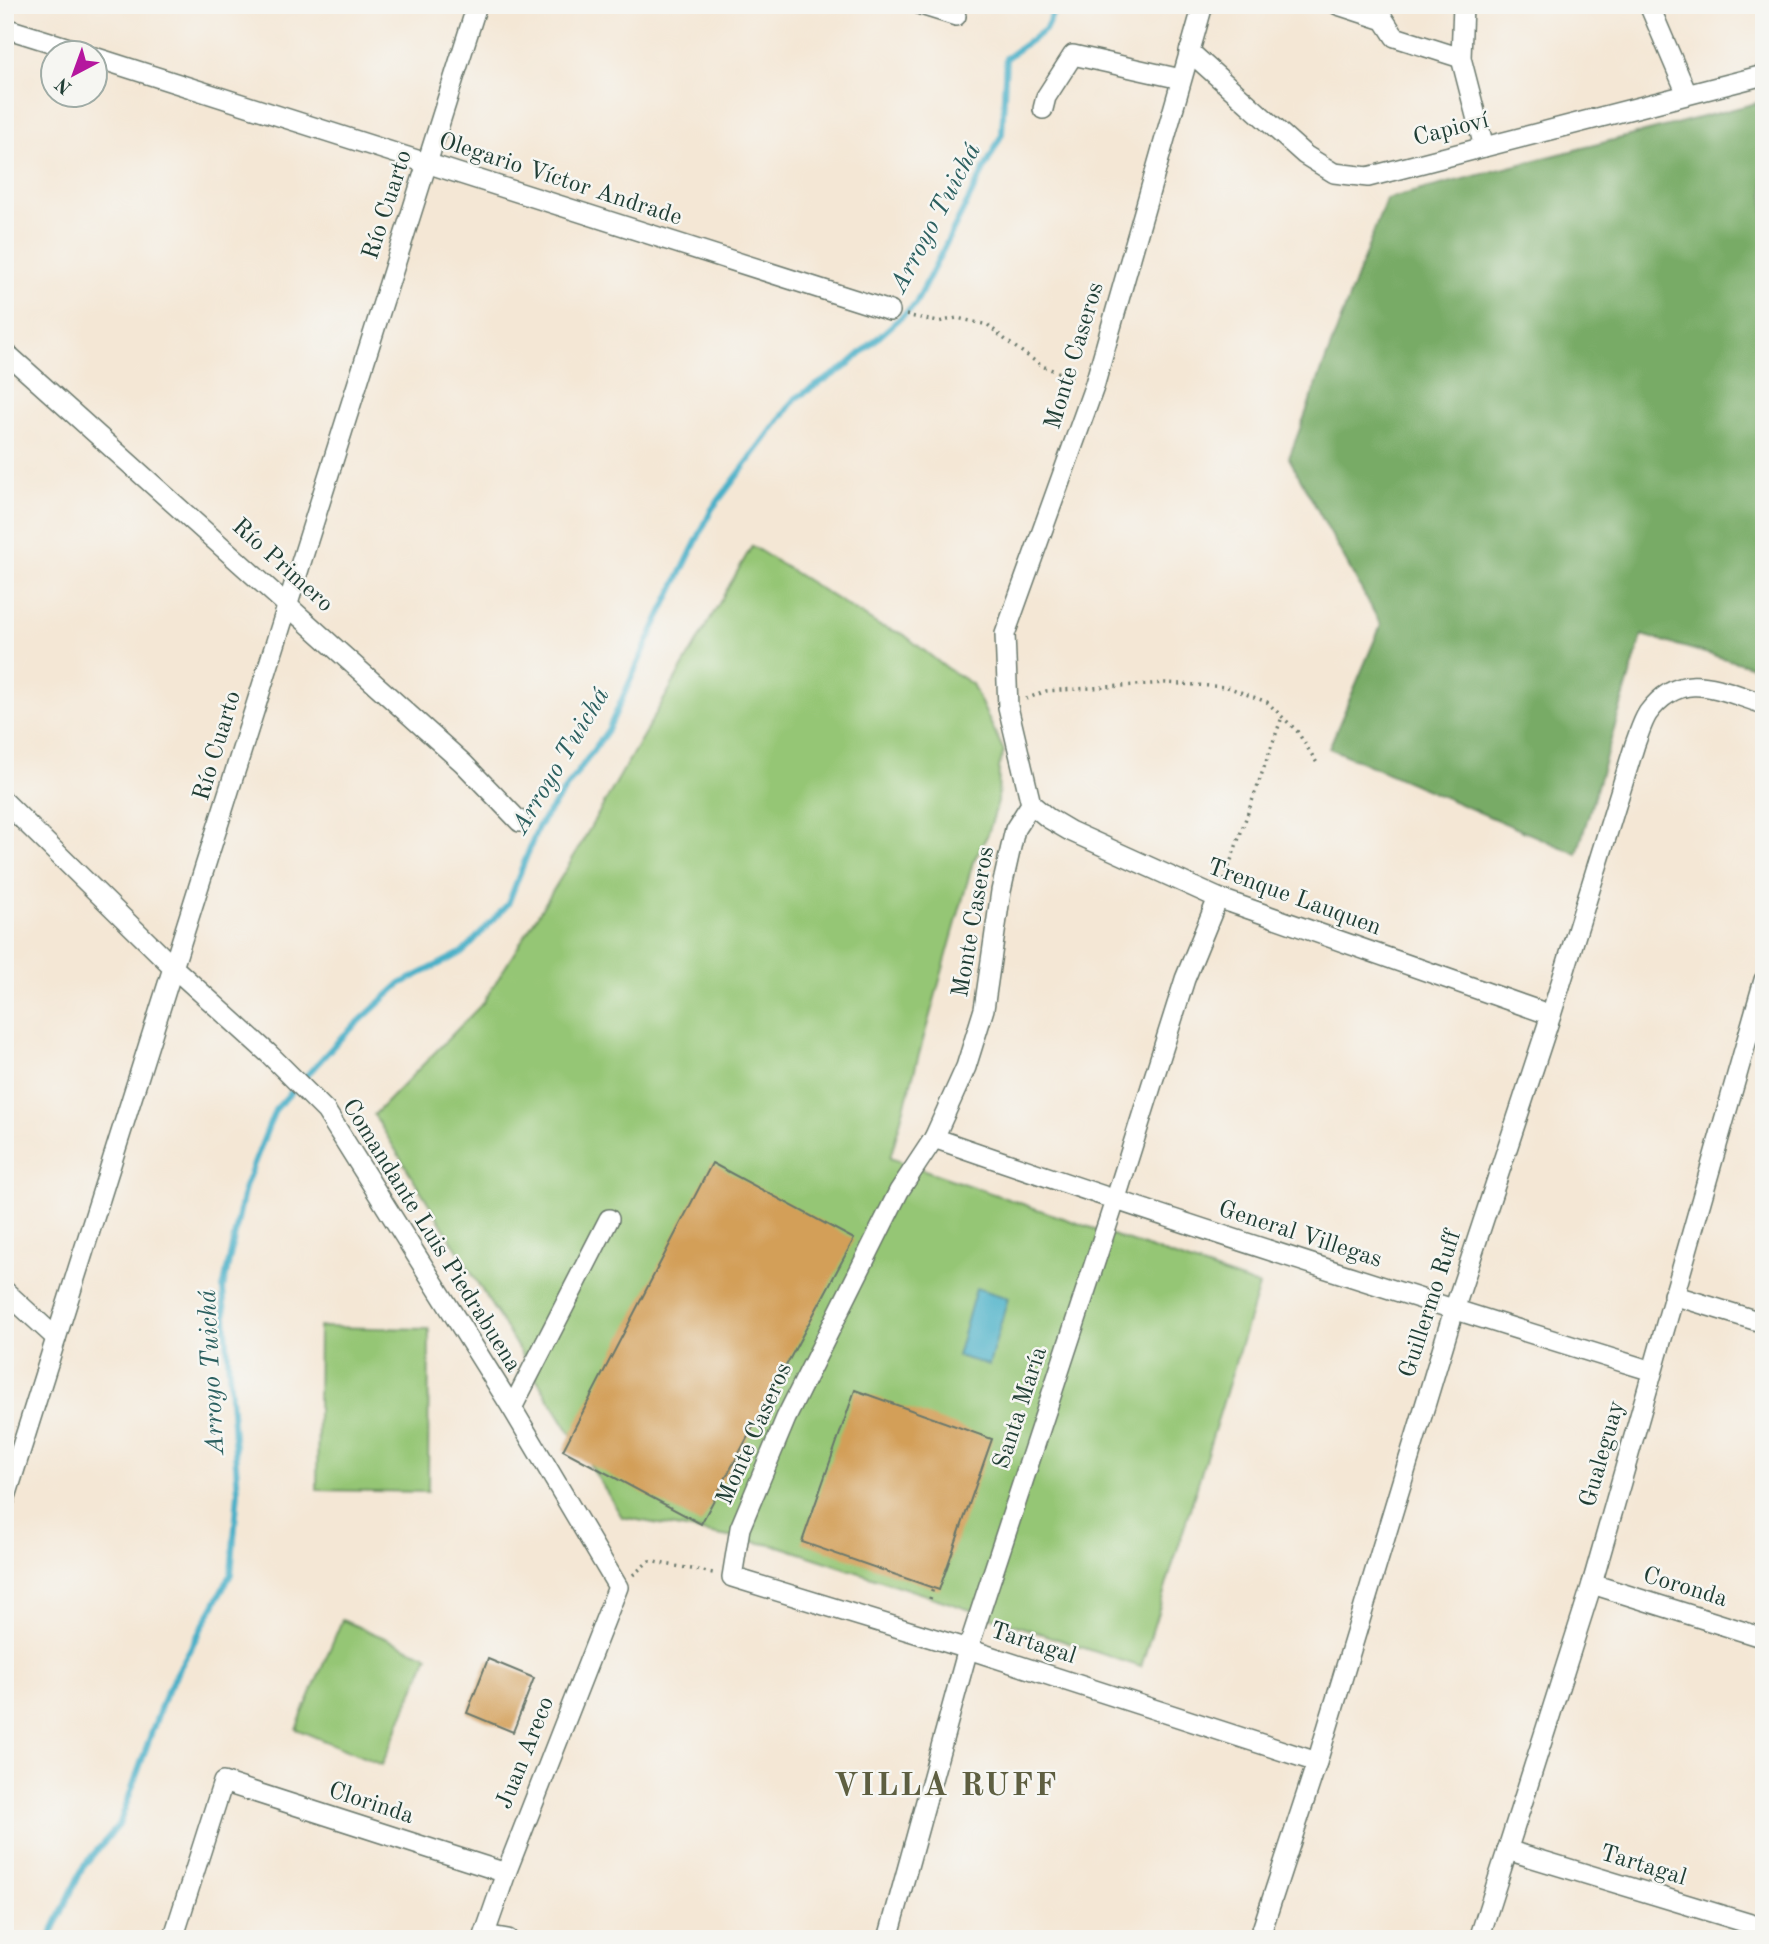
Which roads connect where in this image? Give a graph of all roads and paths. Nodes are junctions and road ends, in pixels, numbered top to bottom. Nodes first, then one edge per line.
1 (477, 5) edge
2 (921, 5) edge
3 (1203, 5) edge
4 (1338, 5) edge
5 (1463, 5) edge
6 (1649, 5) edge
7 (956, 16) dead end
8 (5, 28) edge
9 (38, 38) edge
10 (1189, 51) junction
11 (1461, 58) junction
12 (108, 61) edge
13 (1764, 75) edge
14 (1181, 79) junction
15 (1687, 94) junction
16 (1042, 109) dead end
17 (1484, 147) junction
18 (427, 164) junction
19 (890, 311) dead end
20 (924, 320) dead end
21 (5, 352) edge
22 (1094, 387) junction
23 (288, 605) junction
24 (1764, 704) edge
25 (1008, 707) junction
26 (1282, 717) junction
27 (1317, 763) dead end
28 (5, 802) edge
29 (1031, 804) junction
30 (520, 822) dead end
31 (1218, 898) junction
32 (174, 968) junction
33 (1764, 980) edge
34 (1760, 1008) edge
35 (1551, 1015) junction
36 (934, 1138) junction
37 (1115, 1201) junction
38 (609, 1219) dead end
39 (5, 1292) edge
40 (1673, 1295) junction
41 (1454, 1310) junction
42 (1764, 1323) edge
43 (57, 1338) junction
44 (1652, 1371) junction
45 (512, 1408) junction
46 (5, 1500) edge
47 (649, 1560) dead end
48 (732, 1577) junction
49 (1592, 1584) junction
50 (618, 1587) joint
51 (933, 1588) dead end
52 (930, 1598) dead end
53 (1764, 1638) edge
54 (968, 1648) junction
55 (1317, 1762) junction
56 (1507, 1850) junction
57 (506, 1872) junction
58 (1764, 1928) edge
59 (484, 1937) edge
60 (173, 1939) edge
61 (508, 1939) edge
62 (888, 1939) edge
63 (1259, 1939) edge
64 (1479, 1939) edge

1 - 18 street, Río Cuarto
2 - 7 street
3 - 10 street, Monte Caseros
4 - 11 street
5 - 11 street
6 - 15 street
8 - 9 street
10 - 14 street, Monte Caseros
10 - 17 street, Capioví
11 - 17 street
12 - 18 street, Olegario Víctor Andrade
13 - 15 street, Capioví
14 - 16 street
14 - 22 street, Monte Caseros
15 - 17 street, Capioví
18 - 19 street, Olegario Víctor Andrade
18 - 23 street, Río Cuarto
20 - 22 path
21 - 23 street, Río Primero
22 - 25 street, Monte Caseros
23 - 30 street, Río Primero
23 - 32 street, Río Cuarto
24 - 35 street, Guillermo Ruff
25 - 26 path
25 - 29 street, Monte Caseros
26 - 27 path
26 - 31 path
28 - 32 street, Comandante Luis Piedrabuena
29 - 31 street, Trenque Lauquen
29 - 36 street, Monte Caseros
31 - 35 street, Trenque Lauquen
31 - 37 street, Santa María
32 - 43 street, Río Cuarto
32 - 45 street, Comandante Luis Piedrabuena
33 - 34 street, Gualeguay
34 - 40 street, Gualeguay
35 - 41 street, Guillermo Ruff
36 - 37 street, General Villegas
36 - 48 street, Monte Caseros
37 - 41 street, General Villegas
37 - 54 street, Santa María
38 - 45 street
39 - 43 street
40 - 42 street
40 - 44 street, Gualeguay
41 - 44 street, General Villegas
41 - 55 street, Guillermo Ruff
43 - 46 street, Río Cuarto
44 - 49 street, Gualeguay
45 - 50 street, Comandante Luis Piedrabuena
47 - 48 path
48 - 54 street, Tartagal
49 - 53 street, Coronda
49 - 56 street, Gualeguay
50 - 57 street, Juan Areco
51 - 52 path
54 - 55 street, Tartagal
54 - 62 street, Santa María
55 - 63 street, Guillermo Ruff
56 - 58 street, Tartagal
56 - 64 street, Gualeguay
57 - 59 street, Juan Areco
57 - 60 street, Clorinda
59 - 61 street

